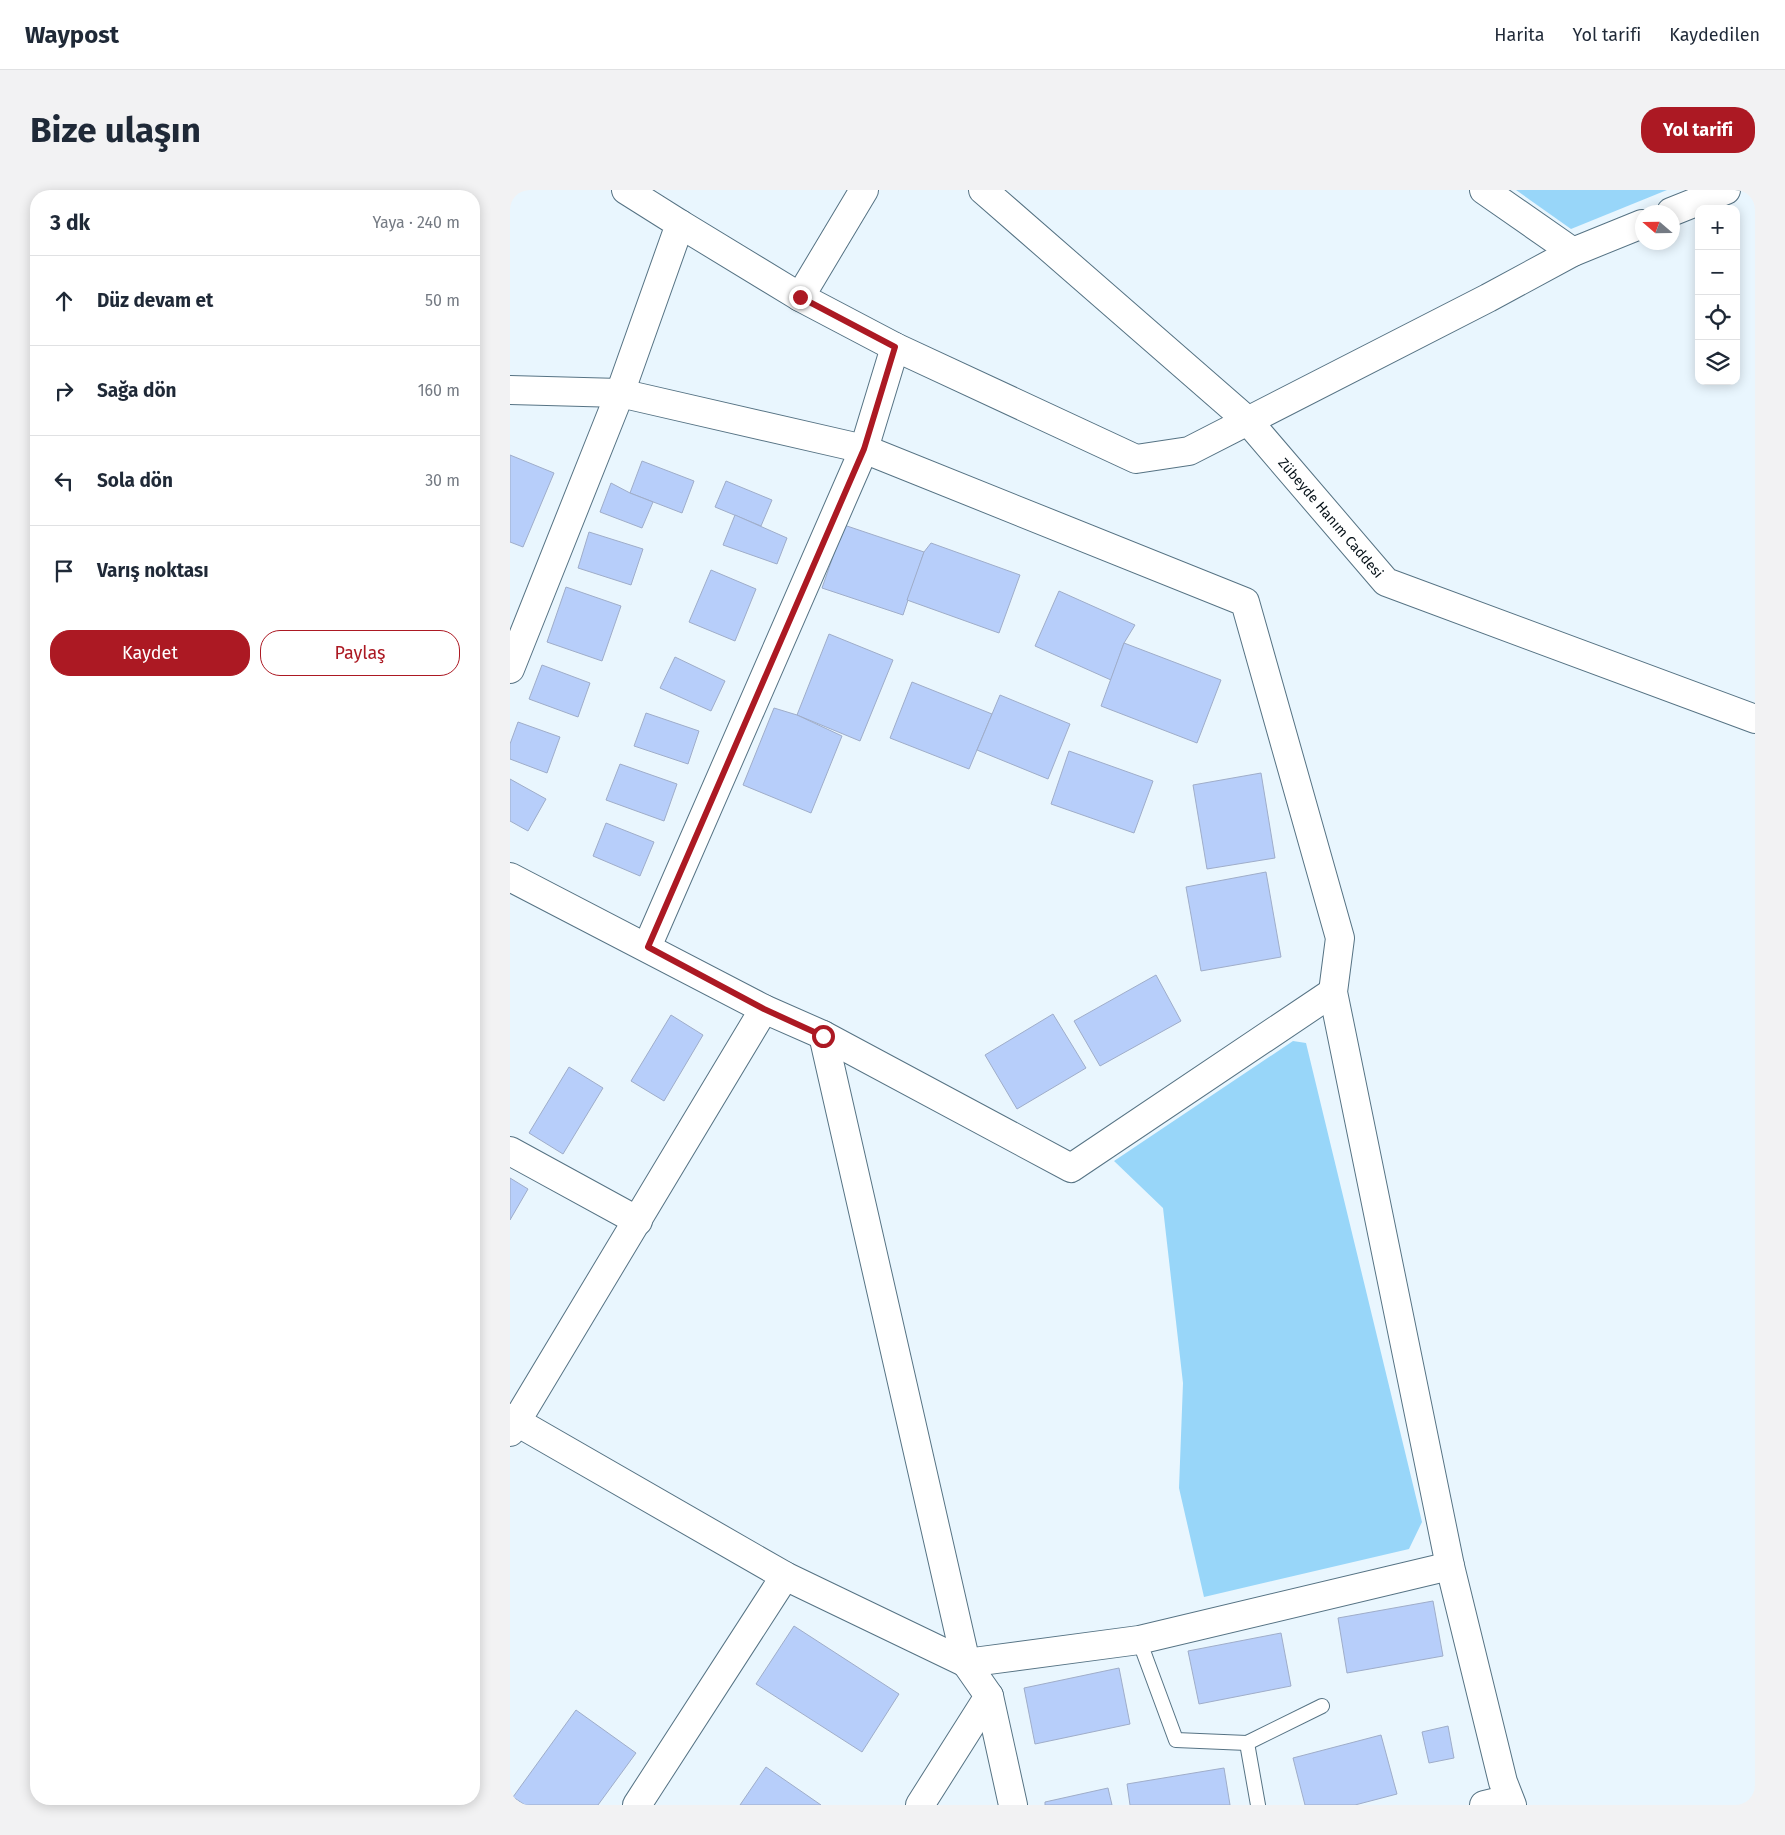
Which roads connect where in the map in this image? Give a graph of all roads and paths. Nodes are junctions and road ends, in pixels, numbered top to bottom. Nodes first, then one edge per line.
1 (626, 190) edge
2 (864, 190) edge
3 (983, 190) edge
4 (1484, 190) edge
5 (1725, 190) edge
6 (1680, 208) edge
7 (680, 224) junction
8 (1635, 227) edge
9 (1573, 252) junction
10 (800, 297) junction
11 (895, 347) junction
12 (510, 390) edge
13 (620, 393) junction
14 (1248, 421) junction
15 (864, 449) junction
16 (510, 669) edge
17 (1755, 719) edge
18 (510, 877) edge
19 (648, 947) junction
20 (1333, 992) junction
21 (764, 1009) junction
22 (823, 1036) junction
23 (510, 1152) edge
24 (638, 1221) junction
25 (512, 1424) edge
26 (1450, 1566) junction
27 (785, 1576) junction
28 (1139, 1640) junction
29 (966, 1663) junction
30 (989, 1696) junction
31 (1322, 1706) dead end
32 (1247, 1743) junction
33 (1502, 1803) edge
34 (637, 1805) edge
35 (920, 1805) edge
36 (1013, 1805) edge
37 (1258, 1805) edge

1 - 7 street
2 - 10 street
3 - 14 street, Zübeyde Hanım Caddesi
4 - 9 street
5 - 6 street
7 - 10 street
7 - 13 street
8 - 9 street
9 - 14 street
10 - 11 street
11 - 14 street
11 - 15 street
12 - 13 street
13 - 15 street
13 - 16 street
14 - 17 street, Zübeyde Hanım Caddesi
15 - 19 street
15 - 20 street
18 - 19 street
19 - 21 street
20 - 22 street
20 - 26 street
21 - 22 street
21 - 24 street
22 - 29 street
23 - 24 street
24 - 25 street
25 - 27 street
26 - 28 street
26 - 33 street
27 - 29 street
27 - 34 street
28 - 29 street
28 - 32 lane
29 - 30 street
30 - 35 street
30 - 36 street
31 - 32 lane
32 - 37 lane

